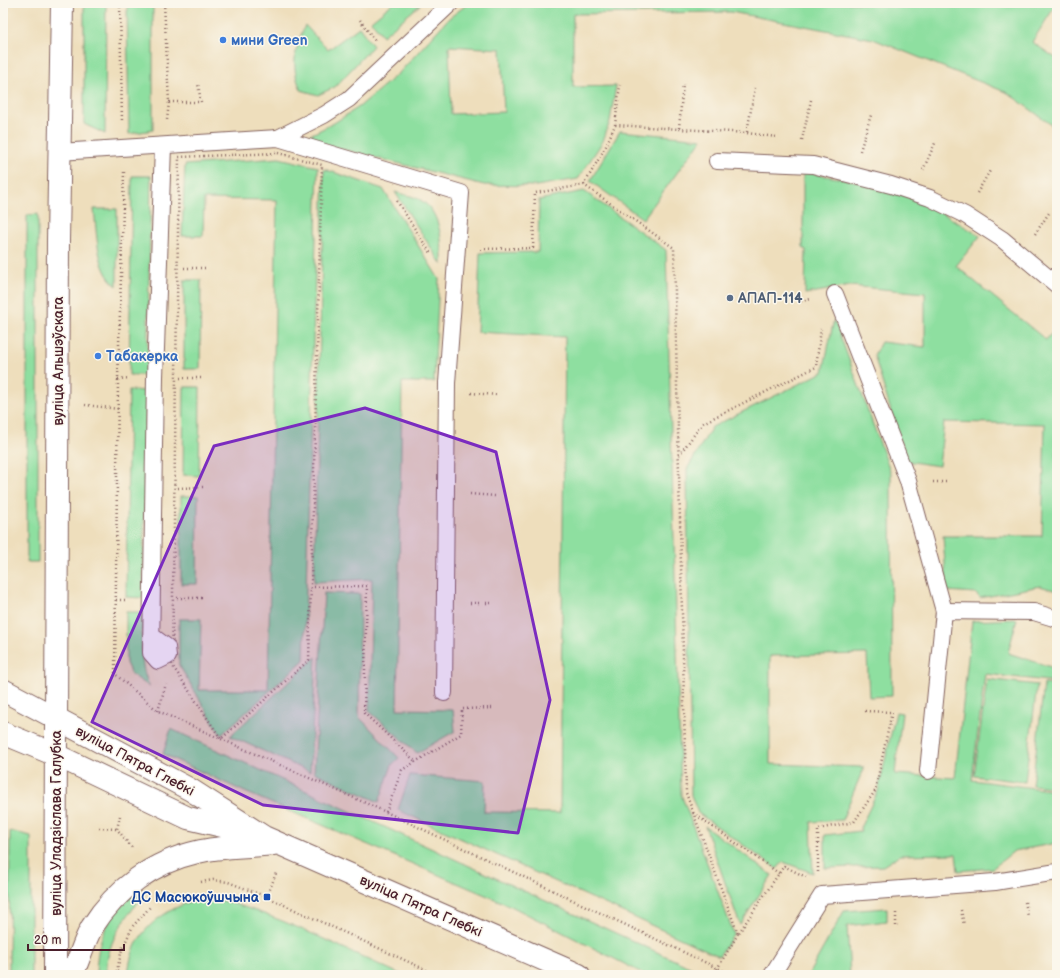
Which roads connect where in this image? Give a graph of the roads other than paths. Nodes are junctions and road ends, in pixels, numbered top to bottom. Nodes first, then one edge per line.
1 (62, 3) edge
2 (451, 3) edge
3 (278, 138) junction
4 (163, 146) junction
5 (59, 152) junction
6 (717, 161) dead end
7 (1057, 285) edge
8 (835, 294) dead end
9 (944, 611) junction
10 (1057, 619) edge
11 (152, 636) dead end
12 (3, 690) edge
13 (444, 693) dead end
14 (56, 719) junction
15 (3, 733) edge
16 (56, 755) junction
17 (928, 771) dead end
18 (272, 840) junction
19 (1057, 872) edge
20 (55, 975) edge
21 (72, 975) edge
22 (579, 975) edge
23 (772, 975) edge

1 - 5 main road, вуліца Альшэўскага
2 - 3 lane
3 - 4 lane
3 - 13 lane
4 - 5 lane
4 - 11 lane
5 - 14 main road, вуліца Альшэўскага
6 - 7 lane
8 - 9 lane
9 - 10 lane
9 - 17 lane
12 - 14 main road, вуліца Пятра Глебкі
14 - 16 main road, вуліца Уладзіслава Галубка
14 - 18 main road, вуліца Пятра Глебкі
15 - 16 main road, вуліца Пятра Глебкі
16 - 18 main road, вуліца Пятра Глебкі
16 - 20 main road, вуліца Уладзіслава Галубка
18 - 21 main road
18 - 22 main road, вуліца Пятра Глебкі
19 - 23 lane

